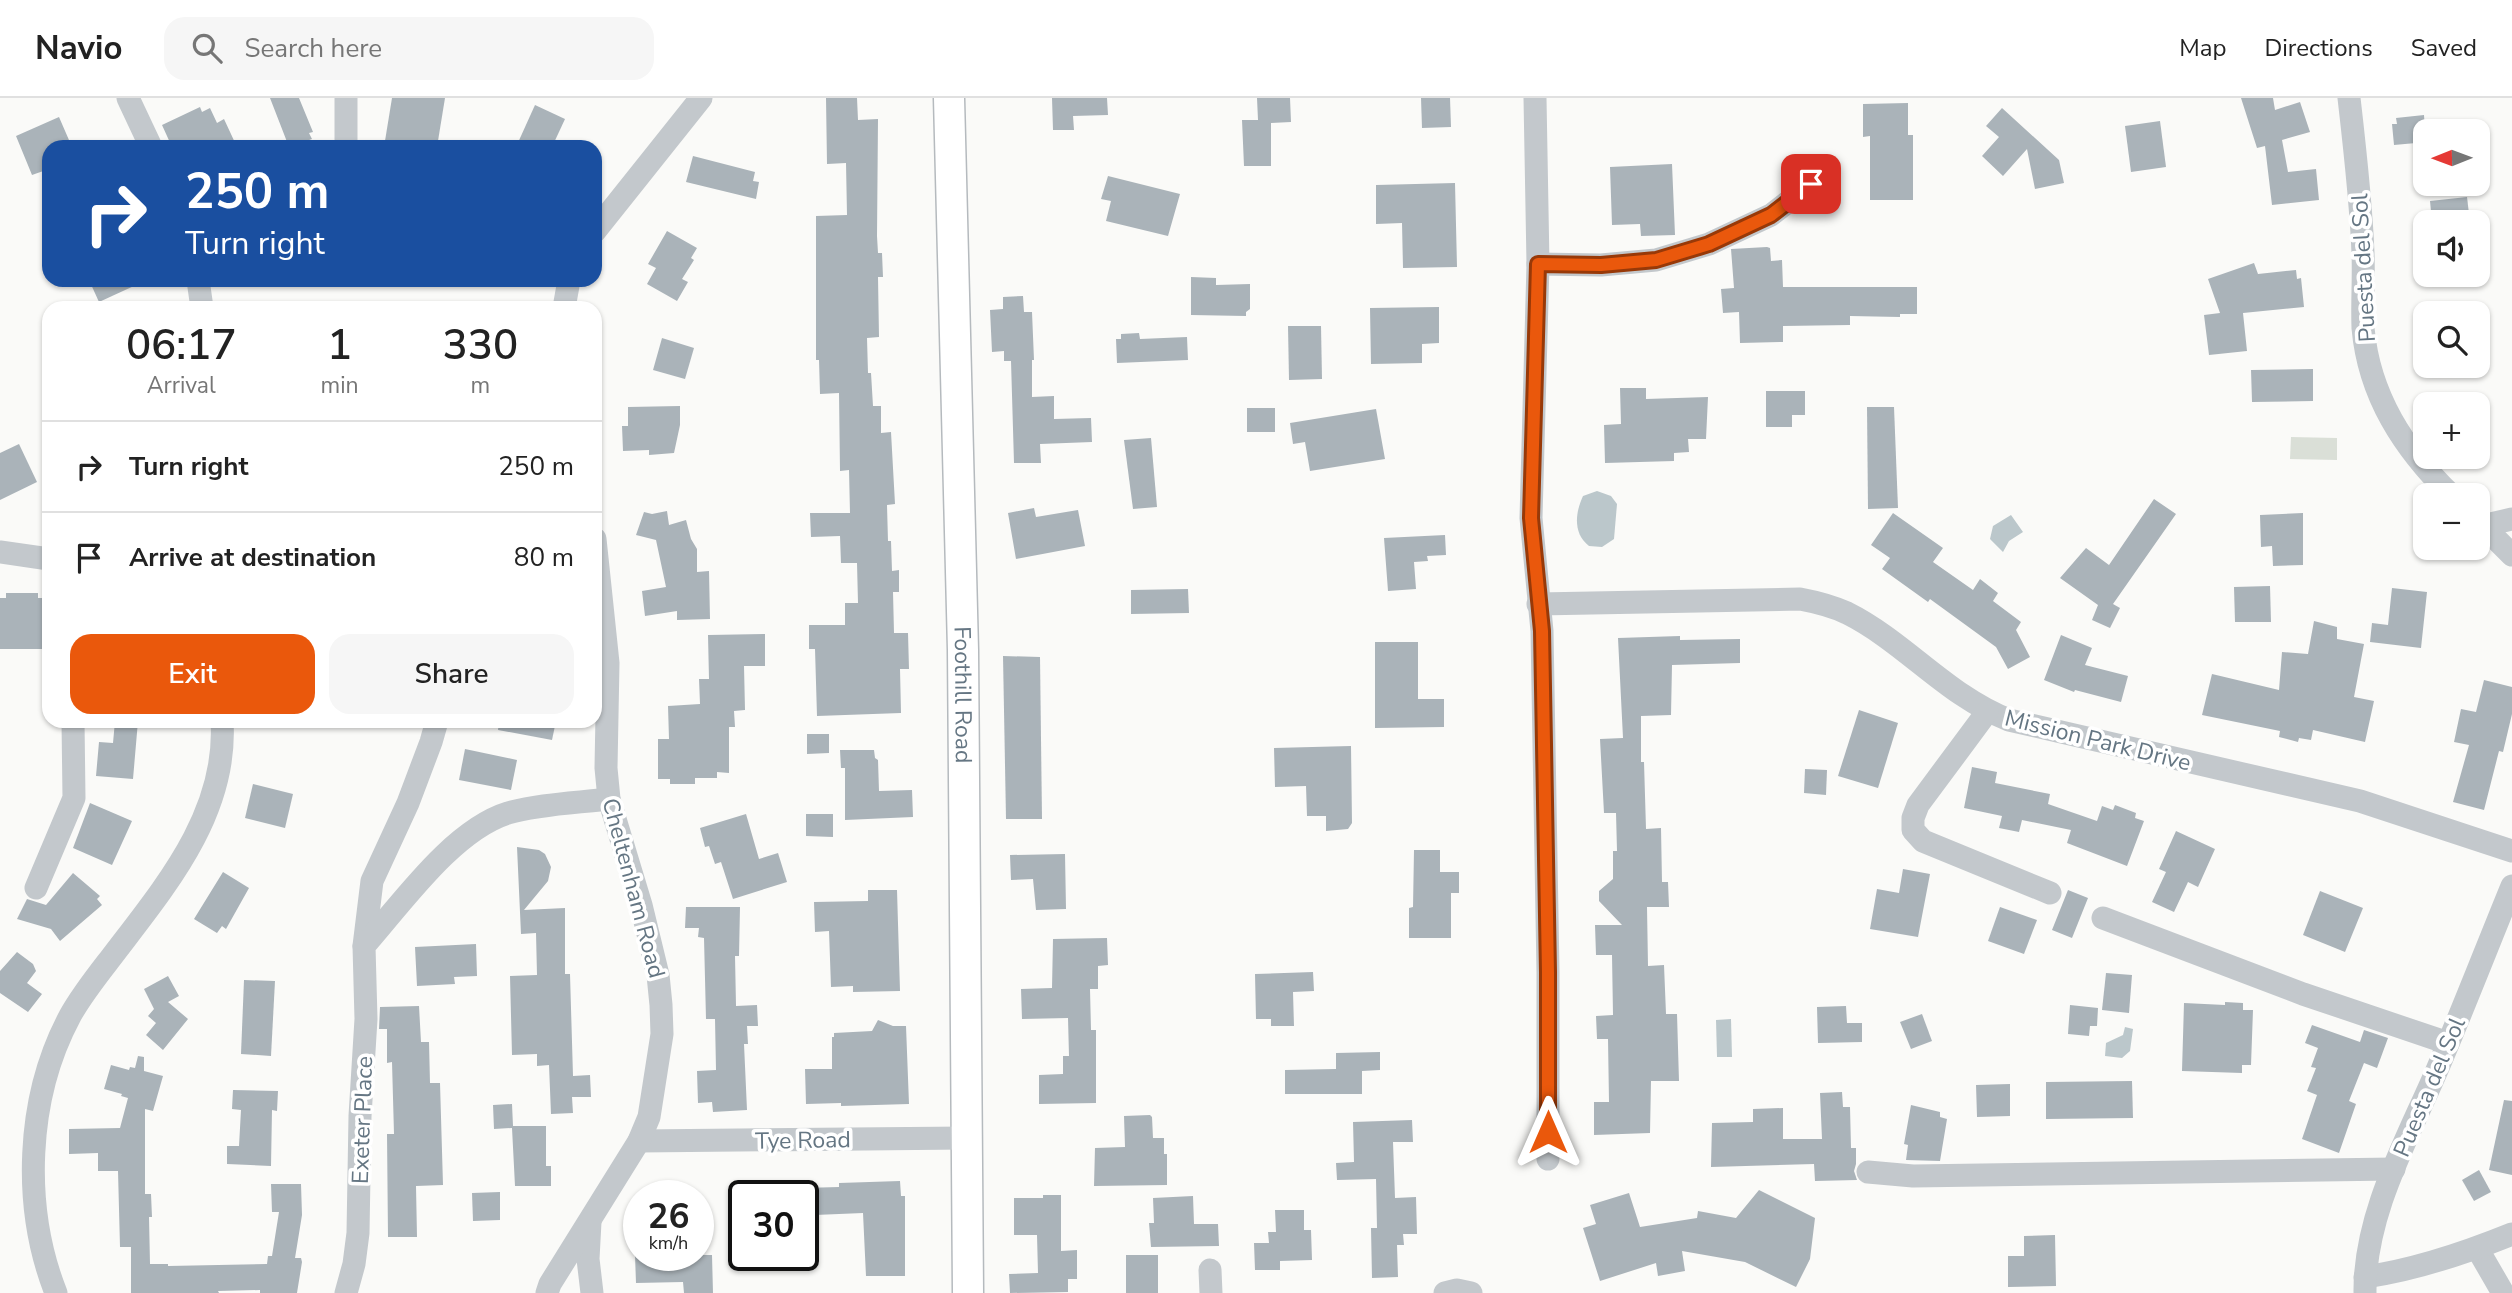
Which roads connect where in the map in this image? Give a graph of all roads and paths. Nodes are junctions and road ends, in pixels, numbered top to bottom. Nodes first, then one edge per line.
1 (128, 98) edge
2 (346, 98) edge
3 (701, 98) edge
4 (949, 98) edge
5 (1535, 98) edge
6 (2349, 98) edge
7 (148, 140) edge
8 (346, 140) edge
9 (1811, 184) dead end
10 (602, 222) edge
11 (1538, 264) junction
12 (2440, 483) edge
13 (2512, 519) edge
14 (2490, 522) edge
15 (2490, 534) edge
16 (0, 552) edge
17 (2512, 555) edge
18 (42, 558) edge
19 (1538, 604) junction
20 (602, 606) edge
21 (1987, 712) junction
22 (73, 728) edge
23 (222, 728) edge
24 (435, 728) edge
25 (608, 799) junction
26 (2512, 851) edge
27 (2512, 886) edge
28 (36, 888) dead end
29 (2050, 892) dead end
30 (2103, 918) dead end
31 (364, 946) junction
32 (2448, 1043) junction
33 (967, 1138) junction
34 (639, 1141) junction
35 (1548, 1159) dead end
36 (2394, 1169) junction
37 (1867, 1172) dead end
38 (591, 1219) junction
39 (2512, 1234) edge
40 (2477, 1248) junction
41 (2365, 1285) edge
42 (56, 1293) edge
43 (346, 1293) edge
44 (547, 1293) edge
45 (592, 1293) edge
46 (968, 1293) edge
47 (1445, 1293) edge
48 (1471, 1293) edge
49 (2503, 1293) edge

1 - 7 street
2 - 8 street
3 - 10 street
4 - 33 main road, Foothill Road
5 - 11 street
6 - 12 street, Puesta del Sol
9 - 11 street
11 - 19 street
13 - 14 street
15 - 17 street
16 - 18 street
19 - 21 street, Mission Park Drive
19 - 35 street
20 - 25 street, Cheltenham Road
21 - 26 street, Mission Park Drive
21 - 29 street
22 - 28 street
23 - 42 street
24 - 31 street, Exeter Place
25 - 31 street
25 - 34 street, Cheltenham Road
27 - 32 street, Puesta del Sol
30 - 32 street
31 - 43 street, Exeter Place
32 - 36 street, Puesta del Sol
33 - 34 street, Tye Road
33 - 46 main road, Foothill Road
34 - 38 street, Cheltenham Road
36 - 37 street
36 - 41 street, Puesta del Sol
38 - 44 street, Cheltenham Road
38 - 45 street
39 - 40 street
40 - 41 street
40 - 49 street
47 - 48 street

